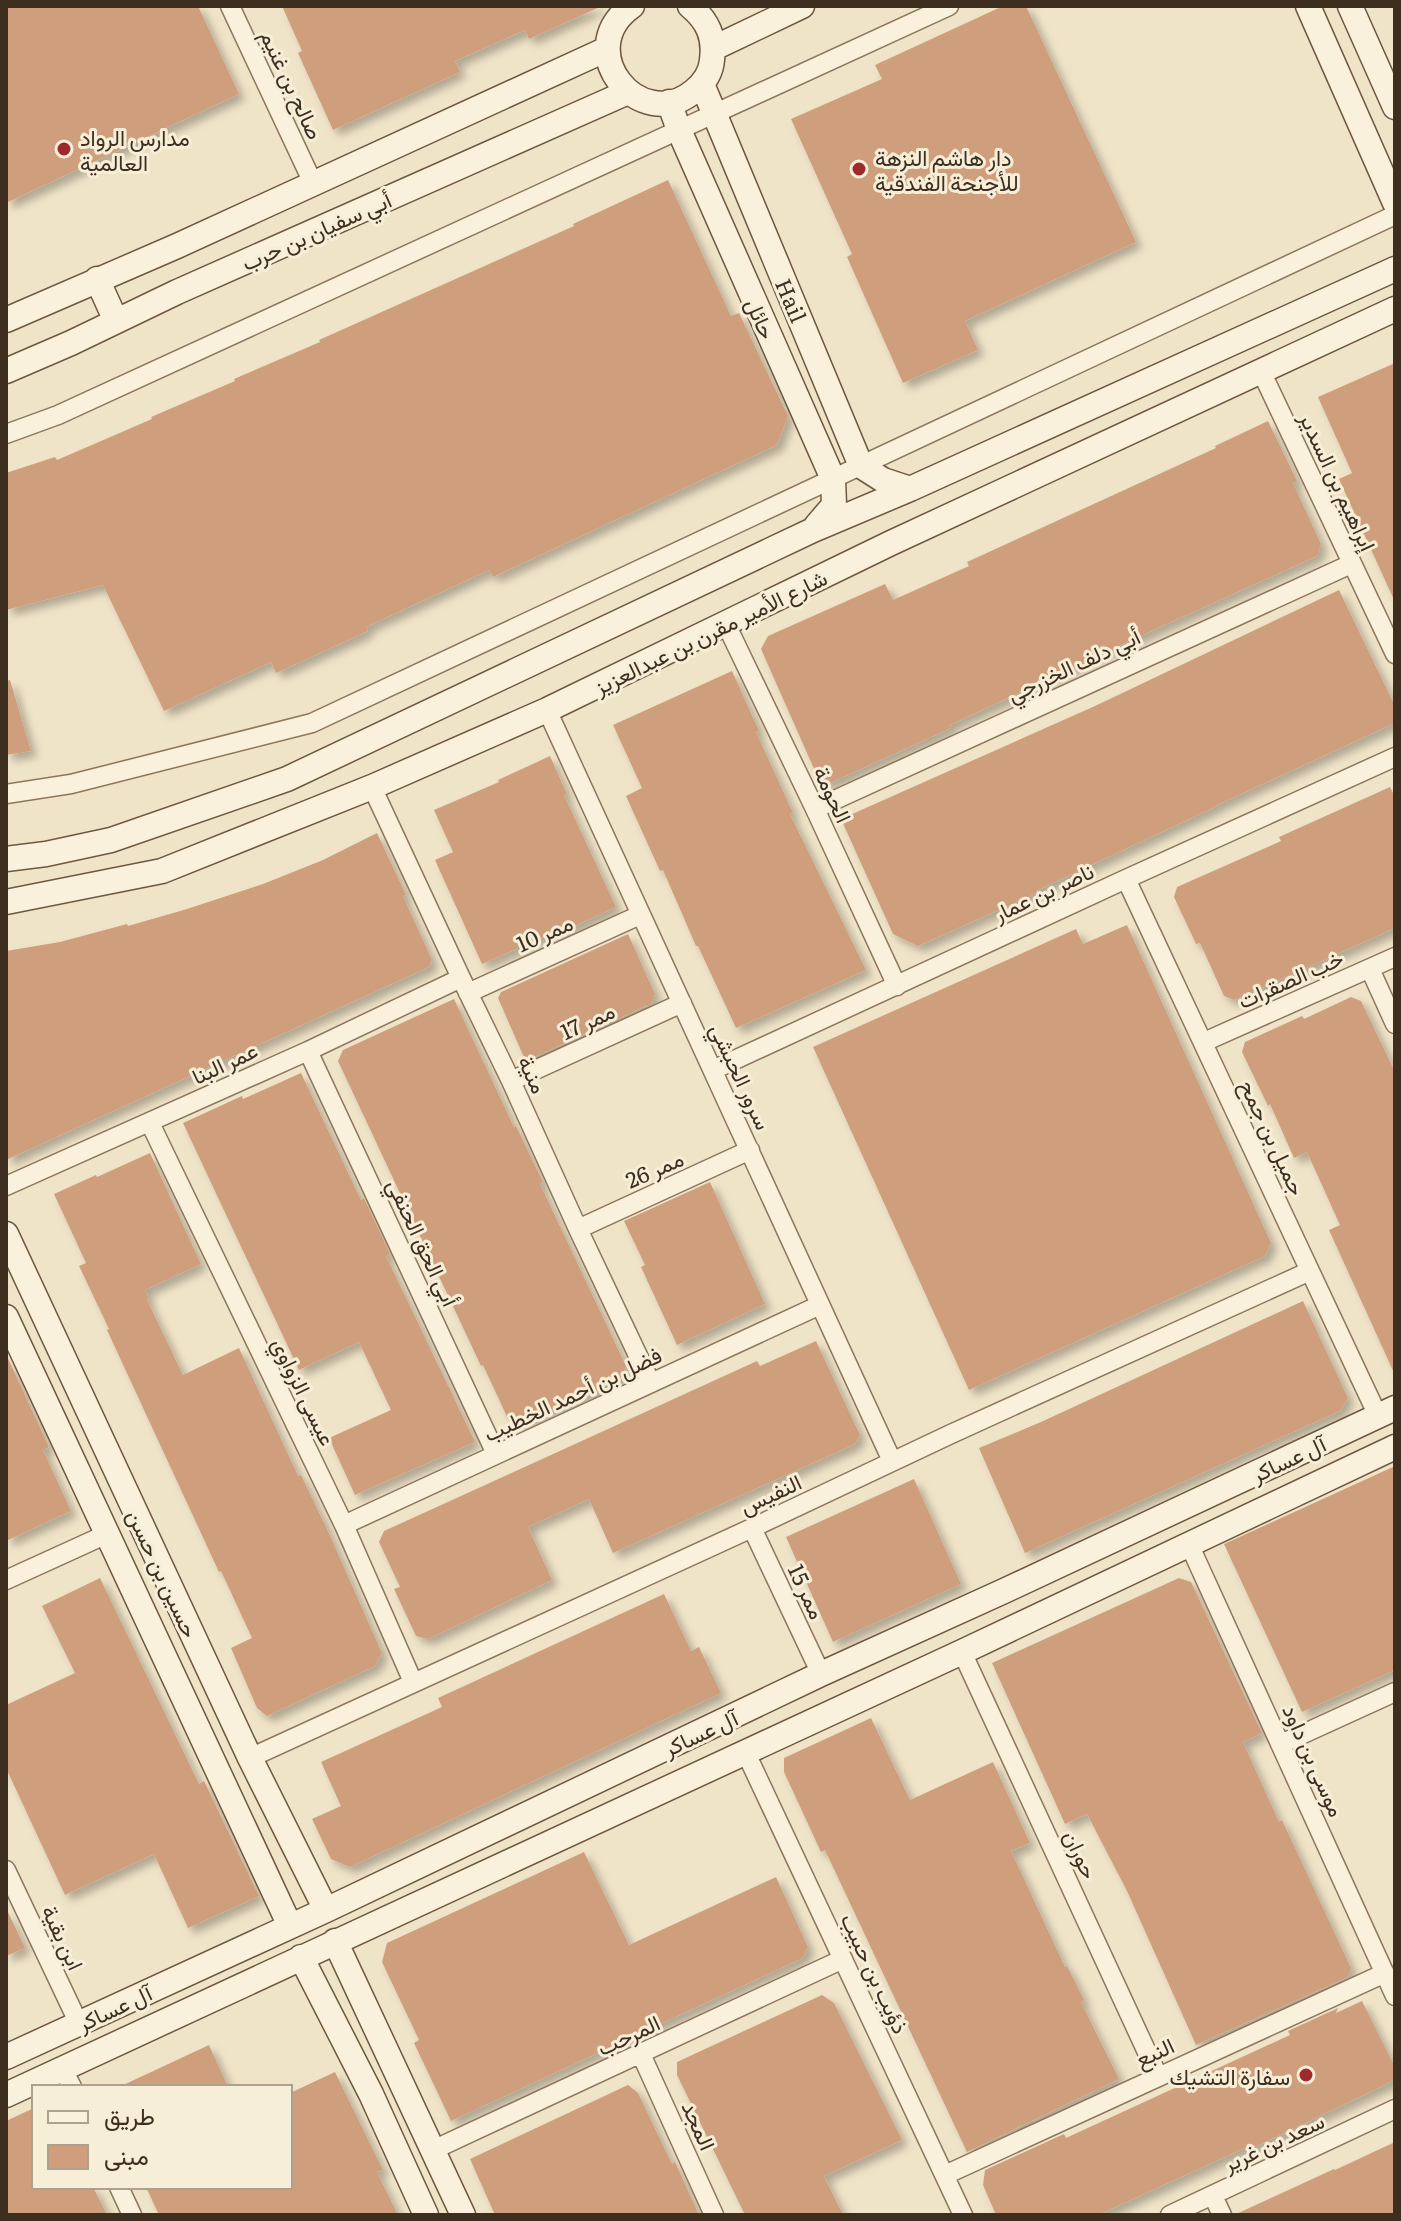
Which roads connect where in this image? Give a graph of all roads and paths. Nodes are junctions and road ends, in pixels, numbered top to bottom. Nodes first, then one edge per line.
1 (230, 6) edge
2 (690, 6) edge
3 (802, 6) edge
4 (949, 6) edge
5 (1308, 6) edge
6 (1350, 6) edge
7 (625, 8) edge
8 (714, 48) junction
9 (607, 49) junction
10 (702, 84) junction
11 (628, 92) junction
12 (669, 102) junction
13 (1395, 107) edge
14 (714, 114) junction
15 (679, 130) junction
16 (313, 183) junction
17 (1395, 203) edge
18 (1395, 215) edge
19 (1395, 269) edge
20 (97, 279) junction
21 (1395, 309) edge
22 (6, 320) edge
23 (116, 321) junction
24 (6, 371) edge
25 (1261, 371) junction
26 (833, 398) junction
27 (803, 410) junction
28 (6, 434) edge
29 (861, 466) junction
30 (833, 479) junction
31 (910, 489) junction
32 (813, 530) junction
33 (1351, 564) junction
34 (726, 624) junction
35 (1395, 654) edge
36 (547, 710) junction
37 (1395, 757) edge
38 (372, 787) junction
39 (6, 794) edge
40 (815, 809) junction
41 (35, 855) junction
42 (6, 859) edge
43 (1126, 879) junction
44 (43, 894) junction
45 (6, 902) edge
46 (640, 915) junction
47 (1395, 957) edge
48 (1370, 969) junction
49 (464, 986) junction
50 (897, 986) junction
51 (682, 1003) junction
52 (1395, 1024) edge
53 (1204, 1042) junction
54 (308, 1051) junction
55 (713, 1070) junction
56 (511, 1081) junction
57 (150, 1123) junction
58 (750, 1150) junction
59 (6, 1186) edge
60 (578, 1229) junction
61 (6, 1234) edge
62 (1310, 1271) junction
63 (820, 1305) junction
64 (6, 1317) edge
65 (651, 1383) junction
66 (1386, 1412) edge
67 (1395, 1447) edge
68 (496, 1454) junction
69 (892, 1461) junction
70 (344, 1525) junction
71 (752, 1528) junction
72 (107, 1534) junction
73 (1189, 1544) junction
74 (6, 1580) edge
75 (1004, 1591) junction
76 (1019, 1623) junction
77 (962, 1652) junction
78 (821, 1674) junction
79 (413, 1682) junction
80 (1395, 1692) edge
81 (1281, 1744) junction
82 (745, 1751) junction
83 (250, 1758) junction
84 (6, 1870) edge
85 (326, 1910) junction
86 (290, 1926) junction
87 (335, 1941) junction
88 (301, 1957) junction
89 (843, 1959) junction
90 (1385, 1973) junction
91 (1395, 1996) edge
92 (361, 2000) junction
93 (331, 2016) junction
94 (79, 2024) junction
95 (641, 2054) junction
96 (6, 2057) edge
97 (1158, 2076) junction
98 (68, 2078) edge
99 (400, 2079) junction
100 (42, 2085) edge
101 (32, 2088) edge
102 (371, 2094) junction
103 (6, 2095) edge
104 (1395, 2109) edge
105 (433, 2150) junction
106 (945, 2175) junction
107 (120, 2189) edge
108 (1213, 2196) junction
109 (132, 2215) edge
110 (426, 2215) edge
111 (463, 2215) edge
112 (714, 2215) edge
113 (963, 2215) edge
114 (1170, 2215) edge
115 (1222, 2215) edge

1 - 16 street, صالح بن غنيم
2 - 8 street
3 - 8 street
4 - 14 street
5 - 17 street
6 - 13 street
7 - 9 street
8 - 10 street
9 - 11 street
9 - 16 street, أبي سفيان بن حرب
10 - 12 street
10 - 14 street, Hail
11 - 12 street
11 - 23 street, أبي سفيان بن حرب
12 - 15 street, حائل
14 - 15 street
14 - 26 street, Hail
15 - 27 street, حائل
15 - 28 street
16 - 20 street, أبي سفيان بن حرب
18 - 29 street
19 - 31 street
20 - 22 street, أبي سفيان بن حرب
20 - 23 street
21 - 25 street, شارع الأمير مقرن بن عبدالعزيز
23 - 24 street, أبي سفيان بن حرب
25 - 33 street, إبراهيم بن السدير
25 - 34 street, شارع الأمير مقرن بن عبدالعزيز
26 - 27 street
26 - 29 street, Hail
27 - 30 street, حائل
29 - 30 street
29 - 31 street
30 - 32 street
30 - 39 street
31 - 32 street
32 - 41 street
33 - 35 street, إبراهيم بن السدير
33 - 40 street, أبي دلف الخزرجي
34 - 36 street, شارع الأمير مقرن بن عبدالعزيز
34 - 40 street, الحومة
36 - 38 street, شارع الأمير مقرن بن عبدالعزيز
36 - 46 street, سرور الحبشي
37 - 43 street, ناصر بن عمار
38 - 44 street, شارع الأمير مقرن بن عبدالعزيز
38 - 49 street, منية
40 - 50 street, الحومة
41 - 42 street
41 - 44 street
43 - 50 street, ناصر بن عمار
43 - 53 street, جميل بن جمح
44 - 45 street, شارع الأمير مقرن بن عبدالعزيز
46 - 49 street, ممر 10
46 - 51 street, سرور الحبشي
47 - 48 street, خب الصقرات
48 - 52 street
48 - 53 street, خب الصقرات
49 - 54 street, عمر البنا
49 - 56 street, منية
50 - 55 street, ناصر بن عمار
51 - 55 street, سرور الحبشي
51 - 56 street, ممر 17
53 - 62 street, جميل بن جمح
54 - 57 street, عمر البنا
54 - 68 street, أبي الحق الحنفي
55 - 58 street, سرور الحبشي
56 - 60 street, منية
57 - 59 street, عمر البنا
57 - 70 street, عيسى الزواوي
58 - 60 street, ممر 26
58 - 63 street, سرور الحبشي
60 - 65 street, منية
61 - 83 street, حسين بن حسن
62 - 66 street, جميل بن جمح
62 - 69 street, النفيس
63 - 65 street, فضل بن أحمد الخطيب
63 - 69 street, سرور الحبشي
64 - 72 street, حسين بن حسن
65 - 68 street, فضل بن أحمد الخطيب
66 - 75 street, آل عساكر
67 - 73 street, آل عساكر
68 - 70 street, فضل بن أحمد الخطيب
69 - 71 street, النفيس
70 - 79 street, عيسى الزواوي
71 - 78 street, ممر 15
71 - 79 street, النفيس
72 - 74 street
72 - 86 street, حسين بن حسن
73 - 76 street, آل عساكر
73 - 81 street, موسى بن داود
75 - 76 street
75 - 78 street, آل عساكر
76 - 77 street, آل عساكر
77 - 82 street, آل عساكر
77 - 97 street, حوران
78 - 85 street, آل عساكر
79 - 83 street, النفيس
80 - 81 street
81 - 90 street, موسى بن داود
82 - 87 street, آل عساكر
82 - 89 street, ذؤيب بن حبيب
83 - 85 street, حسين بن حسن
84 - 94 street, ابن بقية
85 - 86 street, آل عساكر
86 - 94 street, آل عساكر
87 - 88 street, آل عساكر
87 - 92 street
88 - 93 street
88 - 98 street, آل عساكر
89 - 95 street, المرحب
89 - 106 street, ذؤيب بن حبيب
90 - 91 street, موسى بن داود
90 - 97 street, النبع
92 - 93 street
92 - 99 street
93 - 102 street
94 - 96 street, آل عساكر
95 - 105 street, المرحب
95 - 112 street, المجد
97 - 106 street, النبع
98 - 100 street, آل عساكر
99 - 102 street
99 - 105 street
101 - 103 street, آل عساكر
102 - 110 street
104 - 108 street, سعد بن غرير
105 - 111 street
106 - 113 street, ذؤيب بن حبيب
107 - 109 street
108 - 114 street, سعد بن غرير
108 - 115 street

